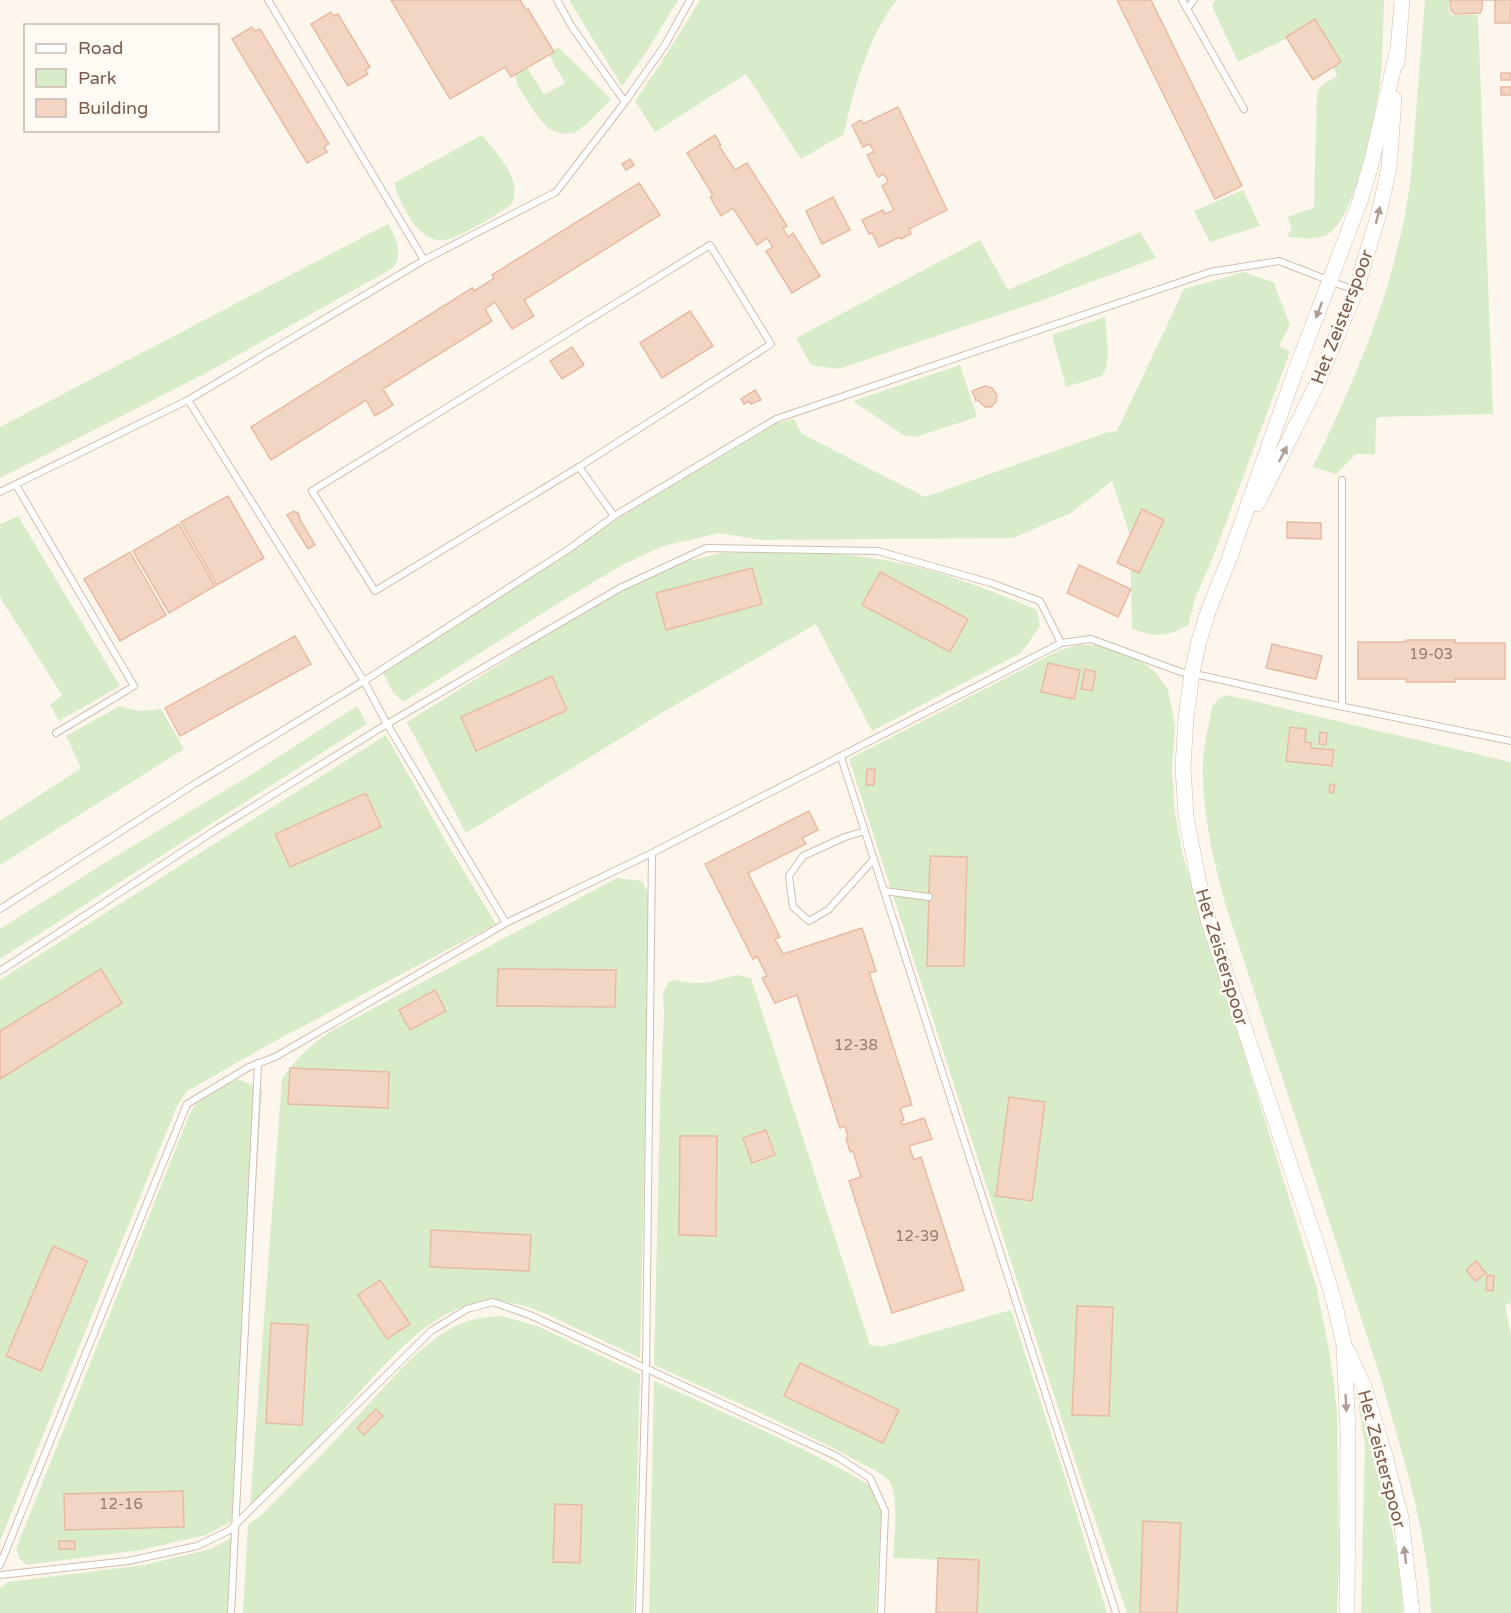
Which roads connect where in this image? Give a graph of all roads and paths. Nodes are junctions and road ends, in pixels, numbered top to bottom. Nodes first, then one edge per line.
1 (268, 0) edge
2 (557, 0) edge
3 (690, 0) edge
4 (1182, 0) edge
5 (1194, 0) edge
6 (1402, 0) edge
7 (1187, 9) junction
8 (1397, 53) junction
9 (625, 102) junction
10 (1244, 110) dead end
11 (424, 260) junction
12 (1331, 280) junction
13 (1356, 290) junction
14 (188, 400) junction
15 (579, 467) junction
16 (1342, 480) dead end
17 (16, 485) junction
18 (0, 492) edge
19 (614, 516) junction
20 (1228, 562) junction
21 (1061, 643) junction
22 (1192, 674) junction
23 (364, 681) junction
24 (1342, 707) junction
25 (387, 724) junction
26 (56, 733) dead end
27 (1511, 741) edge
28 (841, 757) junction
29 (864, 831) junction
30 (652, 854) junction
31 (874, 860) junction
32 (884, 891) junction
33 (929, 897) dead end
34 (0, 909) edge
35 (507, 923) junction
36 (0, 970) edge
37 (258, 1063) junction
38 (1344, 1345) junction
39 (646, 1369) junction
40 (237, 1524) junction
41 (0, 1565) edge
42 (0, 1575) edge
43 (231, 1613) edge
44 (639, 1613) edge
45 (881, 1613) edge
46 (1116, 1613) edge
47 (1347, 1613) edge
48 (1412, 1613) edge

1 - 11 lane
2 - 9 lane
3 - 9 lane
4 - 7 lane
5 - 7 lane
6 - 8 street, Het Zeisterspoor
7 - 10 lane
8 - 12 street, Het Zeisterspoor
13 -> 8 street, Het Zeisterspoor
9 - 11 lane
11 - 14 lane
12 - 13 lane
12 - 19 lane
12 -> 20 street, Het Zeisterspoor
20 -> 13 street, Het Zeisterspoor
14 - 17 lane
14 - 23 lane
15 - 15 lane
15 - 19 lane
16 - 24 lane
17 - 18 lane
17 - 26 lane
19 - 23 lane
20 - 22 street, Het Zeisterspoor
21 - 22 lane
21 - 25 lane
21 - 28 lane
22 - 24 lane
22 - 38 street, Het Zeisterspoor
23 - 25 lane
23 - 34 lane
24 - 27 lane
25 - 35 lane
25 - 36 lane
28 - 29 lane
28 - 30 lane
29 - 31 lane
29 - 31 lane
30 - 35 lane
30 - 39 lane
31 - 32 lane
32 - 33 lane
32 - 46 lane
35 - 37 lane
37 - 40 lane
37 - 41 lane
38 -> 47 street, Het Zeisterspoor
48 -> 38 street, Het Zeisterspoor
39 - 40 lane
39 - 44 lane
39 - 45 lane
40 - 42 lane
40 - 43 lane

